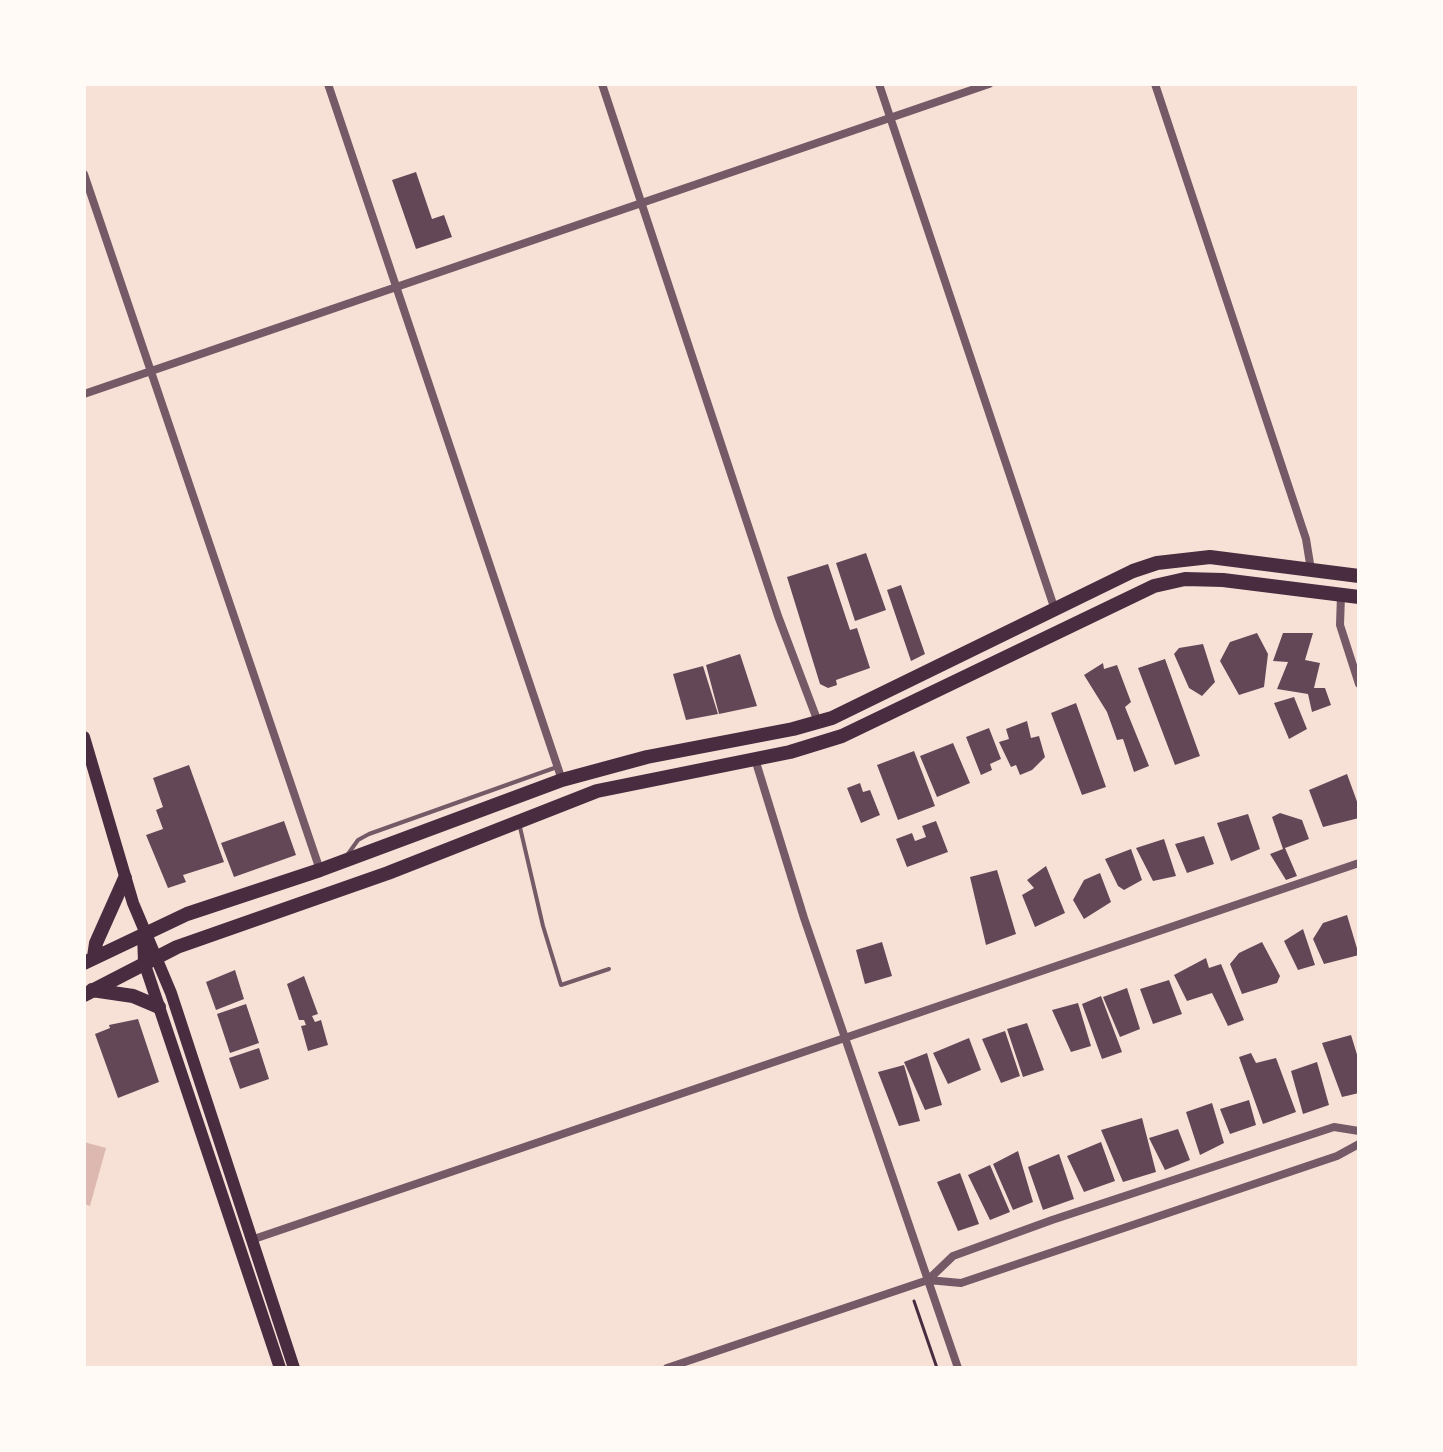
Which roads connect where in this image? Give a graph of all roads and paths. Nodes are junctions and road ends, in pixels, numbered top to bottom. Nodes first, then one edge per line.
1 (328, 84) edge
2 (602, 84) edge
3 (879, 84) edge
4 (989, 84) edge
5 (1155, 84) edge
6 (891, 117) junction
7 (84, 174) edge
8 (641, 203) junction
9 (395, 286) junction
10 (151, 372) junction
11 (84, 394) edge
12 (1311, 570) junction
13 (1359, 576) edge
14 (1341, 595) junction
15 (1359, 597) edge
16 (1055, 610) junction
17 (1359, 684) edge
18 (818, 722) junction
19 (84, 737) edge
20 (755, 759) junction
21 (560, 774) junction
22 (519, 821) junction
23 (1359, 863) edge
24 (320, 870) junction
25 (125, 878) junction
26 (143, 932) junction
27 (151, 958) junction
28 (89, 960) edge
29 (609, 969) dead end
30 (88, 992) edge
31 (159, 1007) junction
32 (847, 1037) junction
33 (1359, 1131) edge
34 (1359, 1144) edge
35 (251, 1240) junction
36 (928, 1280) junction
37 (914, 1301) dead end
38 (280, 1368) edge
39 (294, 1368) edge
40 (667, 1368) edge
41 (937, 1368) edge
42 (958, 1368) edge

1 - 9 street
2 - 8 street
3 - 6 street
4 - 6 street
5 - 12 street
6 - 8 street
6 - 16 street
7 - 10 street
8 - 9 street
8 - 18 street
9 - 10 street
9 - 21 street
10 - 11 street
10 - 24 street
12 - 13 highway
12 - 16 highway
14 - 15 highway
14 - 17 street
14 - 20 highway
16 - 18 highway
18 - 21 highway
19 - 25 main road
20 - 22 highway
20 - 32 street
21 - 24 highway
22 - 27 highway
22 - 29 lane
23 - 32 street
24 - 26 highway
25 - 26 main road
25 - 28 highway
26 - 27 main road
26 - 28 highway
27 - 30 highway
27 - 31 main road
27 - 35 main road
30 - 31 highway
31 - 38 main road
32 - 35 street
32 - 36 street
33 - 36 street
34 - 36 street
35 - 39 main road
36 - 40 street
36 - 42 street
37 - 41 path

